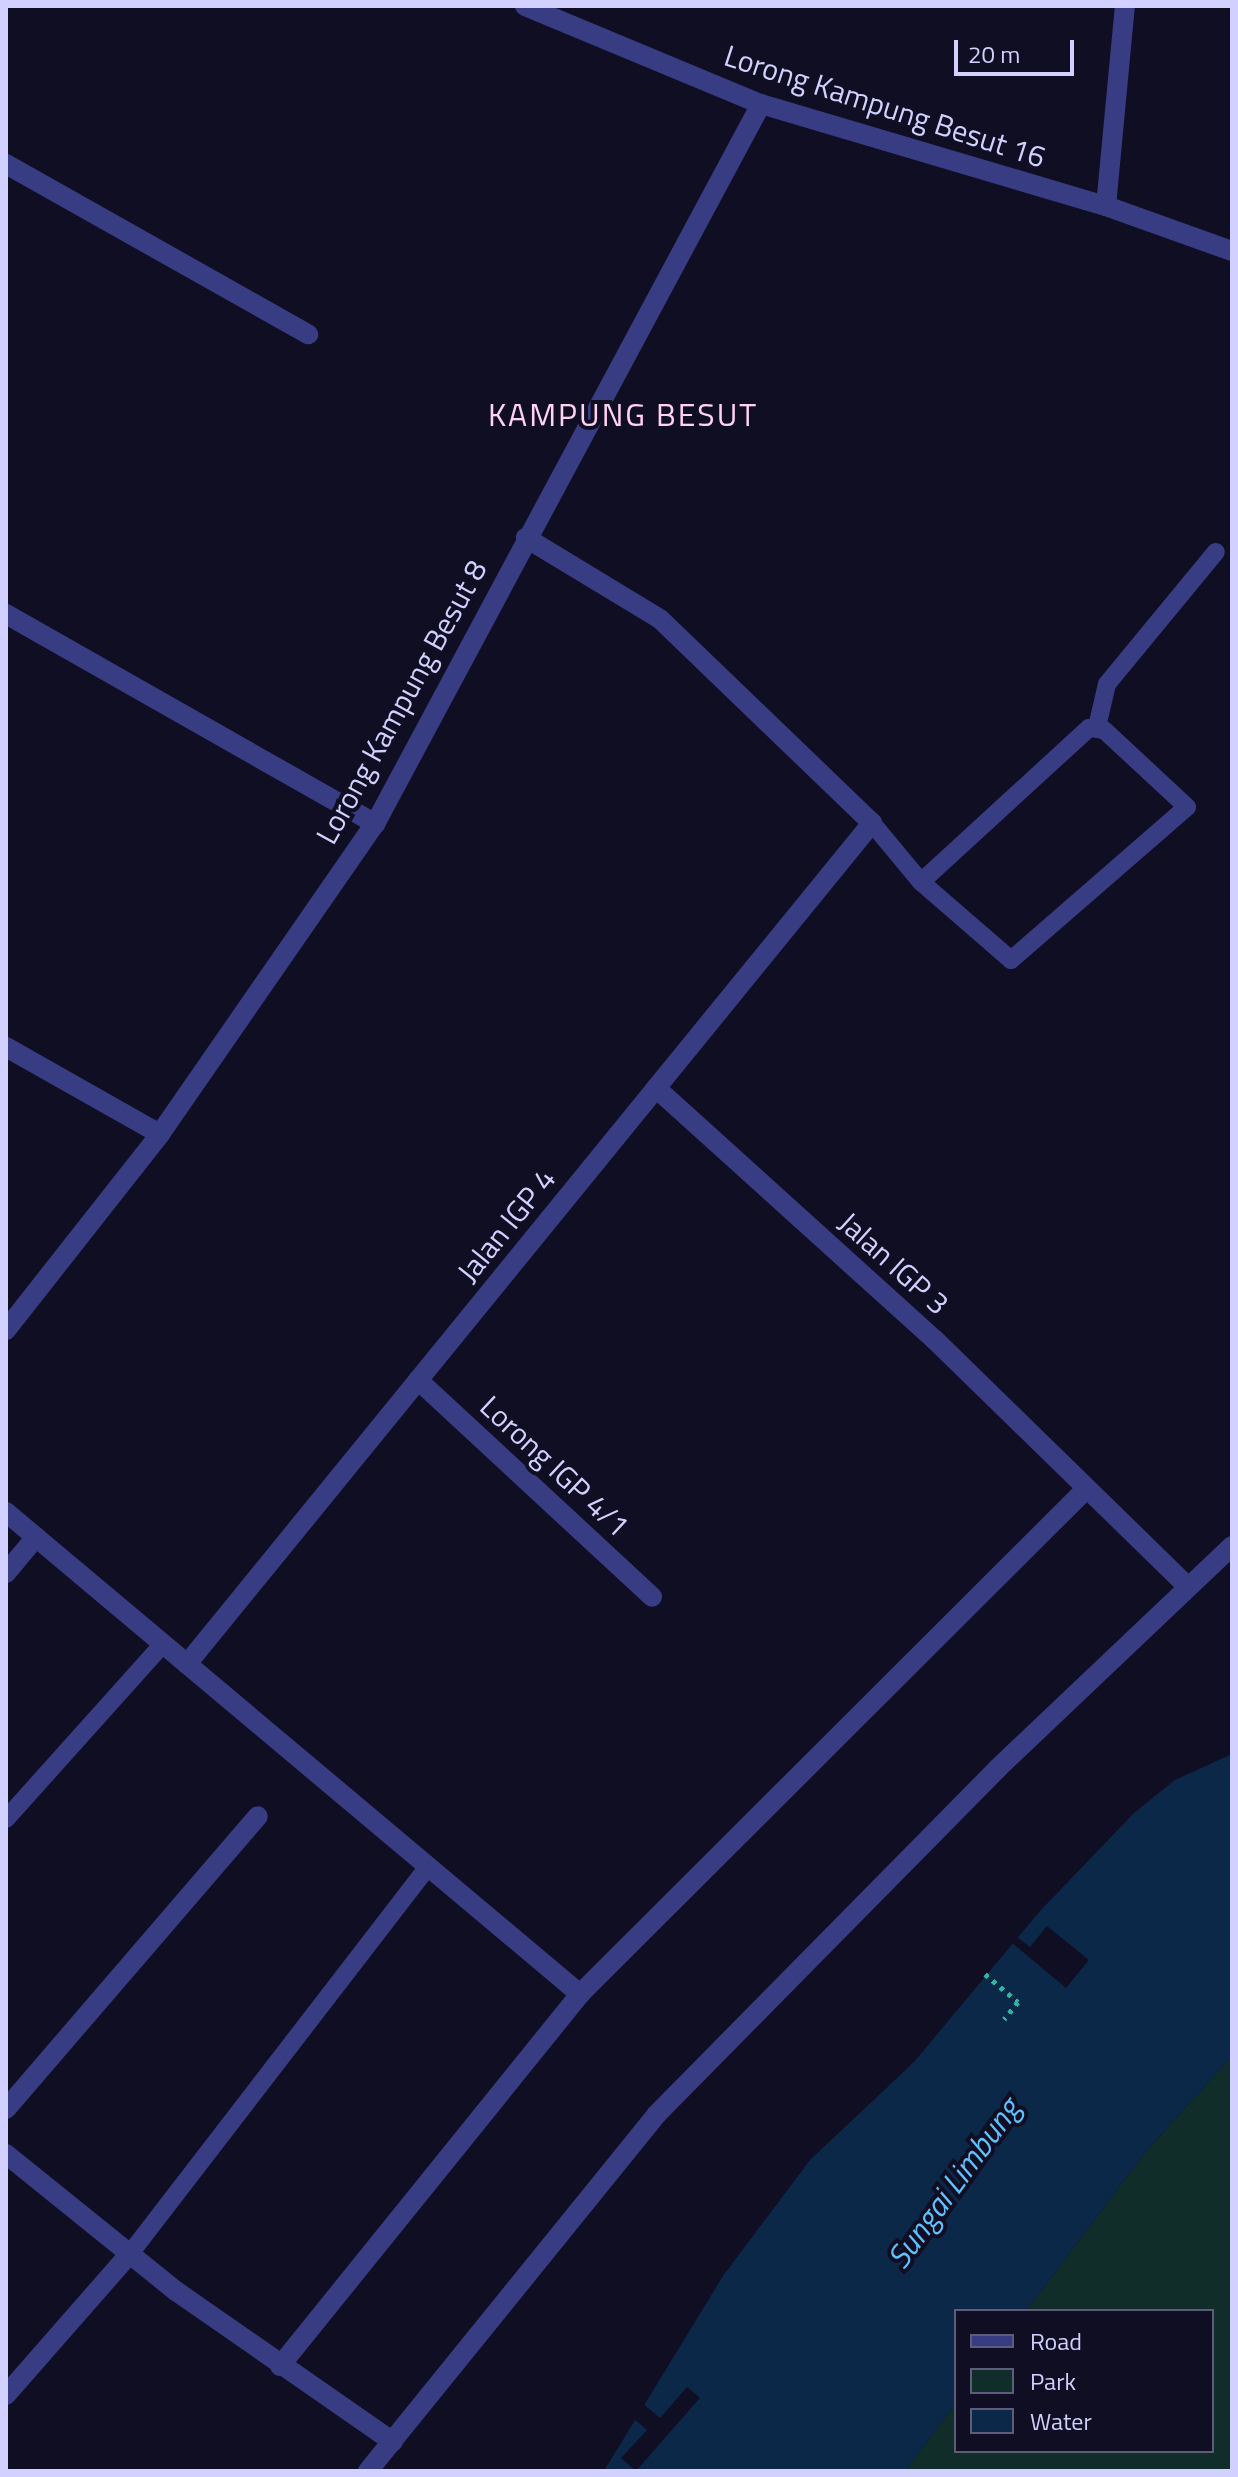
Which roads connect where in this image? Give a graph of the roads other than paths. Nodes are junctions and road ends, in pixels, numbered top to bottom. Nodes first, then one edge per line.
1 (525, 6) edge
2 (1125, 6) edge
3 (761, 104) junction
4 (6, 164) edge
5 (1106, 206) junction
6 (1232, 251) edge
7 (308, 334) dead end
8 (526, 538) junction
9 (1216, 552) dead end
10 (6, 614) edge
11 (1097, 727) junction
12 (872, 823) junction
13 (375, 824) junction
14 (921, 882) junction
15 (6, 1047) edge
16 (656, 1088) junction
17 (160, 1134) junction
18 (6, 1330) edge
19 (418, 1380) junction
20 (1085, 1490) junction
21 (6, 1512) edge
22 (36, 1537) junction
23 (1232, 1546) edge
24 (6, 1573) edge
25 (1185, 1584) junction
26 (652, 1597) dead end
27 (163, 1644) junction
28 (187, 1664) junction
29 (258, 1816) dead end
30 (6, 1819) edge
31 (429, 1866) junction
32 (580, 1994) junction
33 (6, 2109) edge
34 (6, 2154) edge
35 (132, 2251) junction
36 (280, 2366) junction
37 (6, 2395) edge
38 (393, 2442) junction
39 (368, 2471) edge

1 - 3 street, Lorong Kampung Besut 16
2 - 5 street
3 - 5 street, Lorong Kampung Besut 16
3 - 8 street, Lorong Kampung Besut 8
4 - 7 street
5 - 6 street, Lorong Kampung Besut 16
8 - 12 street
8 - 13 street, Lorong Kampung Besut 8
9 - 11 lane
10 - 13 street
11 - 14 lane
11 - 14 lane
12 - 14 lane
12 - 16 street, Jalan IGP 4
13 - 17 street, Lorong Kampung Besut 8
15 - 17 street
16 - 19 street, Jalan IGP 4
16 - 20 street, Jalan IGP 3
17 - 18 street, Lorong Kampung Besut 8
19 - 26 street, Lorong IGP 4/1
19 - 28 street, Jalan IGP 4
20 - 25 street, Jalan IGP 3
20 - 32 street
21 - 22 street
22 - 24 street
22 - 27 street
23 - 25 street
25 - 38 street
27 - 28 street
27 - 30 lane
28 - 31 street
29 - 33 street
31 - 32 street
31 - 35 lane
32 - 36 street
34 - 35 street
35 - 36 street
35 - 37 street
36 - 38 street
38 - 39 street

